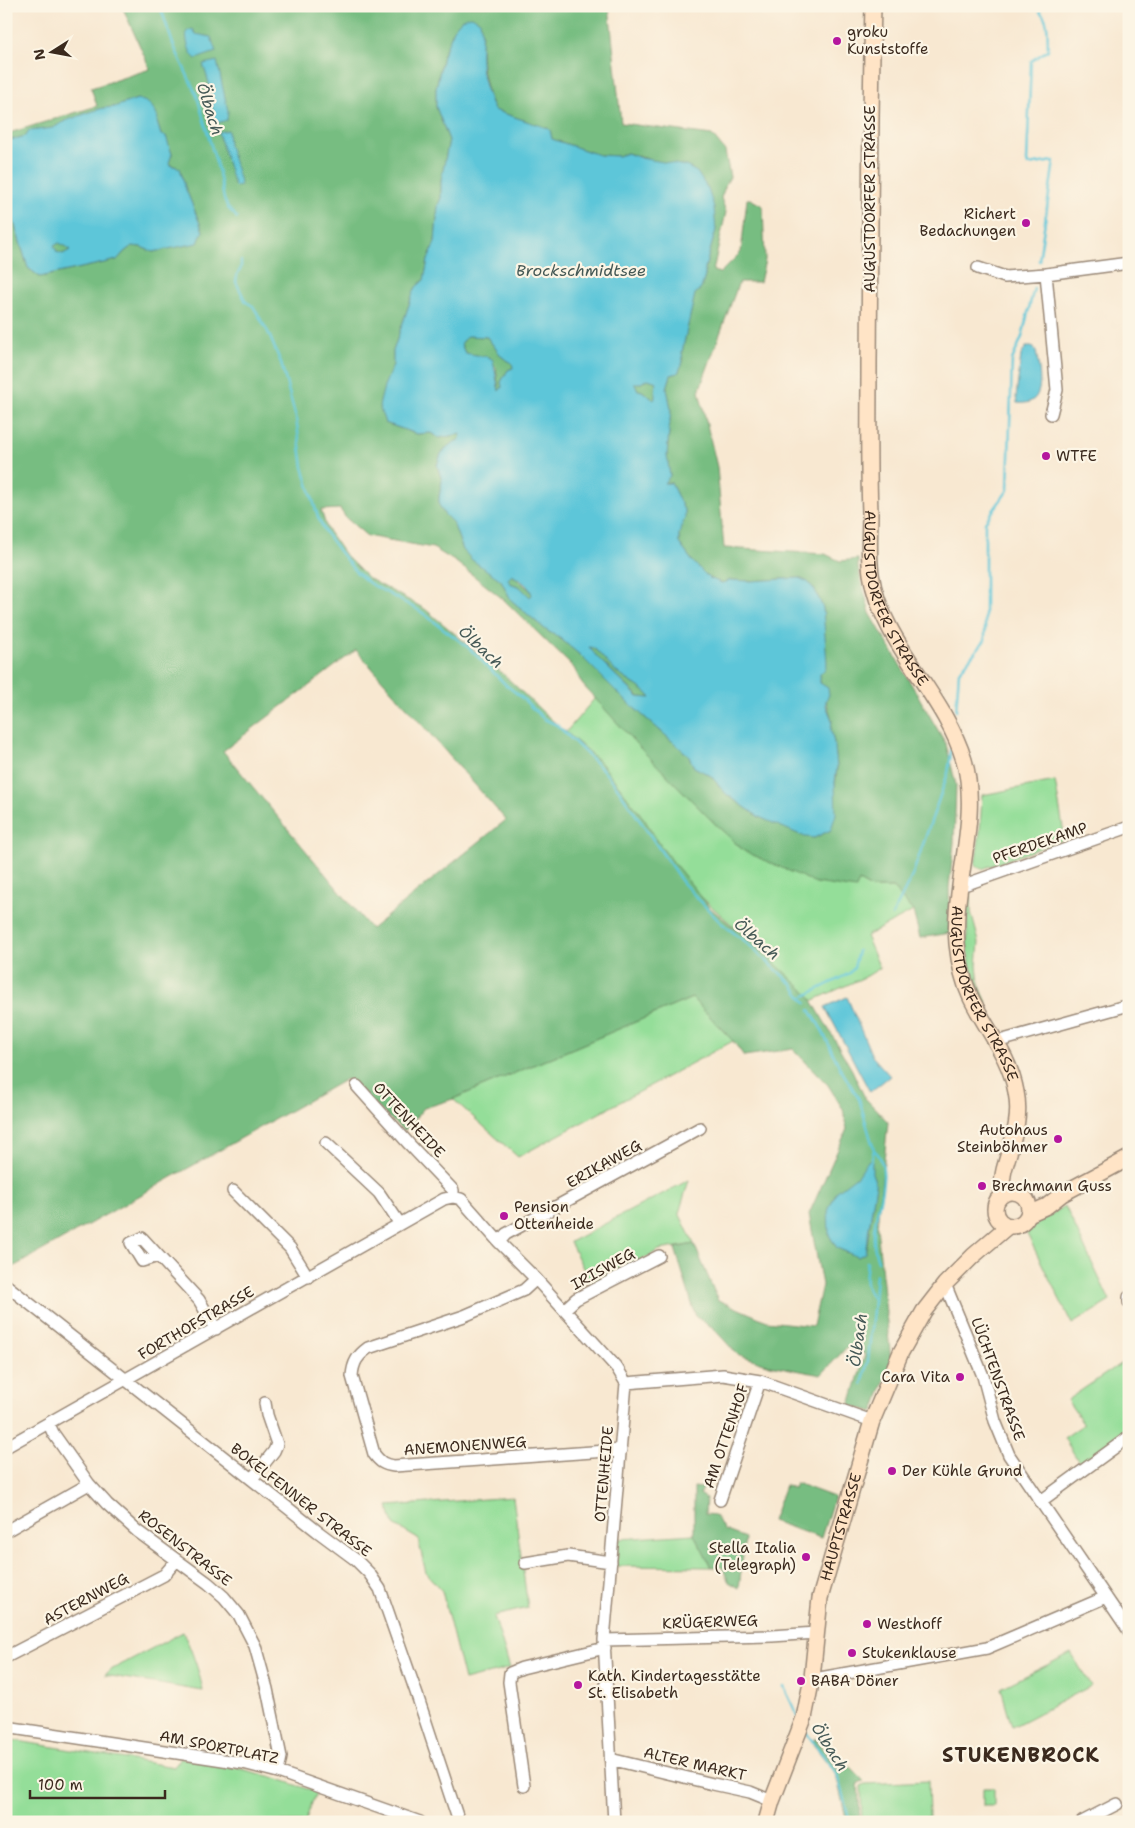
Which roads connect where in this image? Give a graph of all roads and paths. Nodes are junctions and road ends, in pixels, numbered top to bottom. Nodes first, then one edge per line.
1 (873, 6) edge
2 (1129, 263) edge
3 (978, 268) dead end
4 (1046, 274) junction
5 (1051, 414) dead end
6 (1129, 827) edge
7 (960, 884) junction
8 (1129, 1005) edge
9 (996, 1042) junction
10 (357, 1086) dead end
11 (700, 1128) dead end
12 (326, 1142) dead end
13 (1129, 1158) edge
14 (1007, 1162) junction
15 (233, 1191) dead end
16 (1002, 1194) junction
17 (1062, 1194) junction
18 (1023, 1196) junction
19 (453, 1197) junction
20 (995, 1214) junction
21 (1029, 1214) junction
22 (400, 1224) junction
23 (1008, 1226) junction
24 (499, 1242) junction
25 (158, 1256) dead end
26 (659, 1256) dead end
27 (972, 1256) junction
28 (308, 1277) junction
29 (536, 1279) junction
30 (945, 1284) junction
31 (6, 1285) edge
32 (1129, 1297) edge
33 (1129, 1302) edge
34 (564, 1310) junction
35 (216, 1329) junction
36 (126, 1381) junction
37 (760, 1381) junction
38 (626, 1383) junction
39 (265, 1403) dead end
40 (872, 1421) junction
41 (49, 1424) junction
42 (1129, 1437) edge
43 (6, 1447) edge
44 (621, 1450) junction
45 (252, 1480) junction
46 (89, 1484) junction
47 (720, 1500) dead end
48 (1041, 1502) junction
49 (6, 1531) edge
50 (176, 1561) junction
51 (612, 1562) junction
52 (525, 1563) dead end
53 (1106, 1597) junction
54 (1129, 1631) edge
55 (816, 1633) junction
56 (605, 1644) junction
57 (6, 1658) edge
58 (812, 1678) junction
59 (6, 1726) edge
60 (610, 1759) junction
61 (278, 1772) junction
62 (524, 1786) dead end
63 (772, 1801) junction
64 (1117, 1804) dead end
65 (420, 1822) edge
66 (459, 1822) edge
67 (614, 1822) edge
68 (766, 1822) edge
69 (1082, 1822) edge

1 - 7 main road, AUGUSTDORFER STRASSE
2 - 4 street
3 - 4 street
4 - 5 street
6 - 7 street, PFERDEKAMP
7 - 9 main road, AUGUSTDORFER STRASSE
8 - 9 street
9 - 14 main road, AUGUSTDORFER STRASSE
10 - 19 street, OTTENHEIDE
11 - 24 street, ERIKAWEG
12 - 22 street
13 - 17 main road
14 - 16 main road, AUGUSTDORFER STRASSE
14 - 18 main road
15 - 28 street
16 - 18 main road
16 - 20 main road
17 - 18 main road
17 - 21 main road
18 - 21 main road
19 - 22 street
19 - 24 street, OTTENHEIDE
20 - 23 main road
20 - 27 main road, HAUPTSTRASSE
21 - 23 main road
22 - 28 street, FORTHOFSTRASSE
23 - 27 main road, HAUPTSTRASSE
24 - 29 street, OTTENHEIDE
25 - 35 street
26 - 34 street, IRISWEG
27 - 30 main road, HAUPTSTRASSE
28 - 35 street, FORTHOFSTRASSE
29 - 34 street, OTTENHEIDE
29 - 44 street, ANEMONENWEG
30 - 40 main road, HAUPTSTRASSE
30 - 48 street, LÜCHTENSTRASSE
31 - 36 street, BOKELFENNER STRASSE
32 - 33 street
34 - 38 street, OTTENHEIDE
35 - 36 street, FORTHOFSTRASSE
36 - 41 street, FORTHOFSTRASSE
36 - 45 street, BOKELFENNER STRASSE
37 - 38 street, AM OTTENHOF
37 - 40 street, AM OTTENHOF
37 - 47 street, AM OTTENHOF
38 - 44 street, OTTENHEIDE
39 - 45 street
40 - 55 main road, HAUPTSTRASSE
41 - 43 street, FORTHOFSTRASSE
41 - 46 street, ROSENSTRASSE
42 - 48 street
44 - 51 street, OTTENHEIDE
45 - 66 street, BOKELFENNER STRASSE
46 - 49 street
46 - 50 street, ROSENSTRASSE
48 - 53 street, LÜCHTENSTRASSE
50 - 57 street, ASTERNWEG
50 - 61 street, ROSENSTRASSE
51 - 52 street
51 - 56 street, OTTENHEIDE
53 - 54 street, LÜCHTENSTRASSE
53 - 58 street
55 - 56 street, KRÜGERWEG
55 - 58 main road, HAUPTSTRASSE
56 - 60 street, OTTENHEIDE
56 - 62 street, KRÜGERWEG
58 - 63 main road, HAUPTSTRASSE
59 - 61 street, AM SPORTPLATZ
60 - 63 street, ALTER MARKT
60 - 67 street, OTTENHEIDE
61 - 65 street, AM SPORTPLATZ
63 - 68 main road, HAUPTSTRASSE
64 - 69 street

